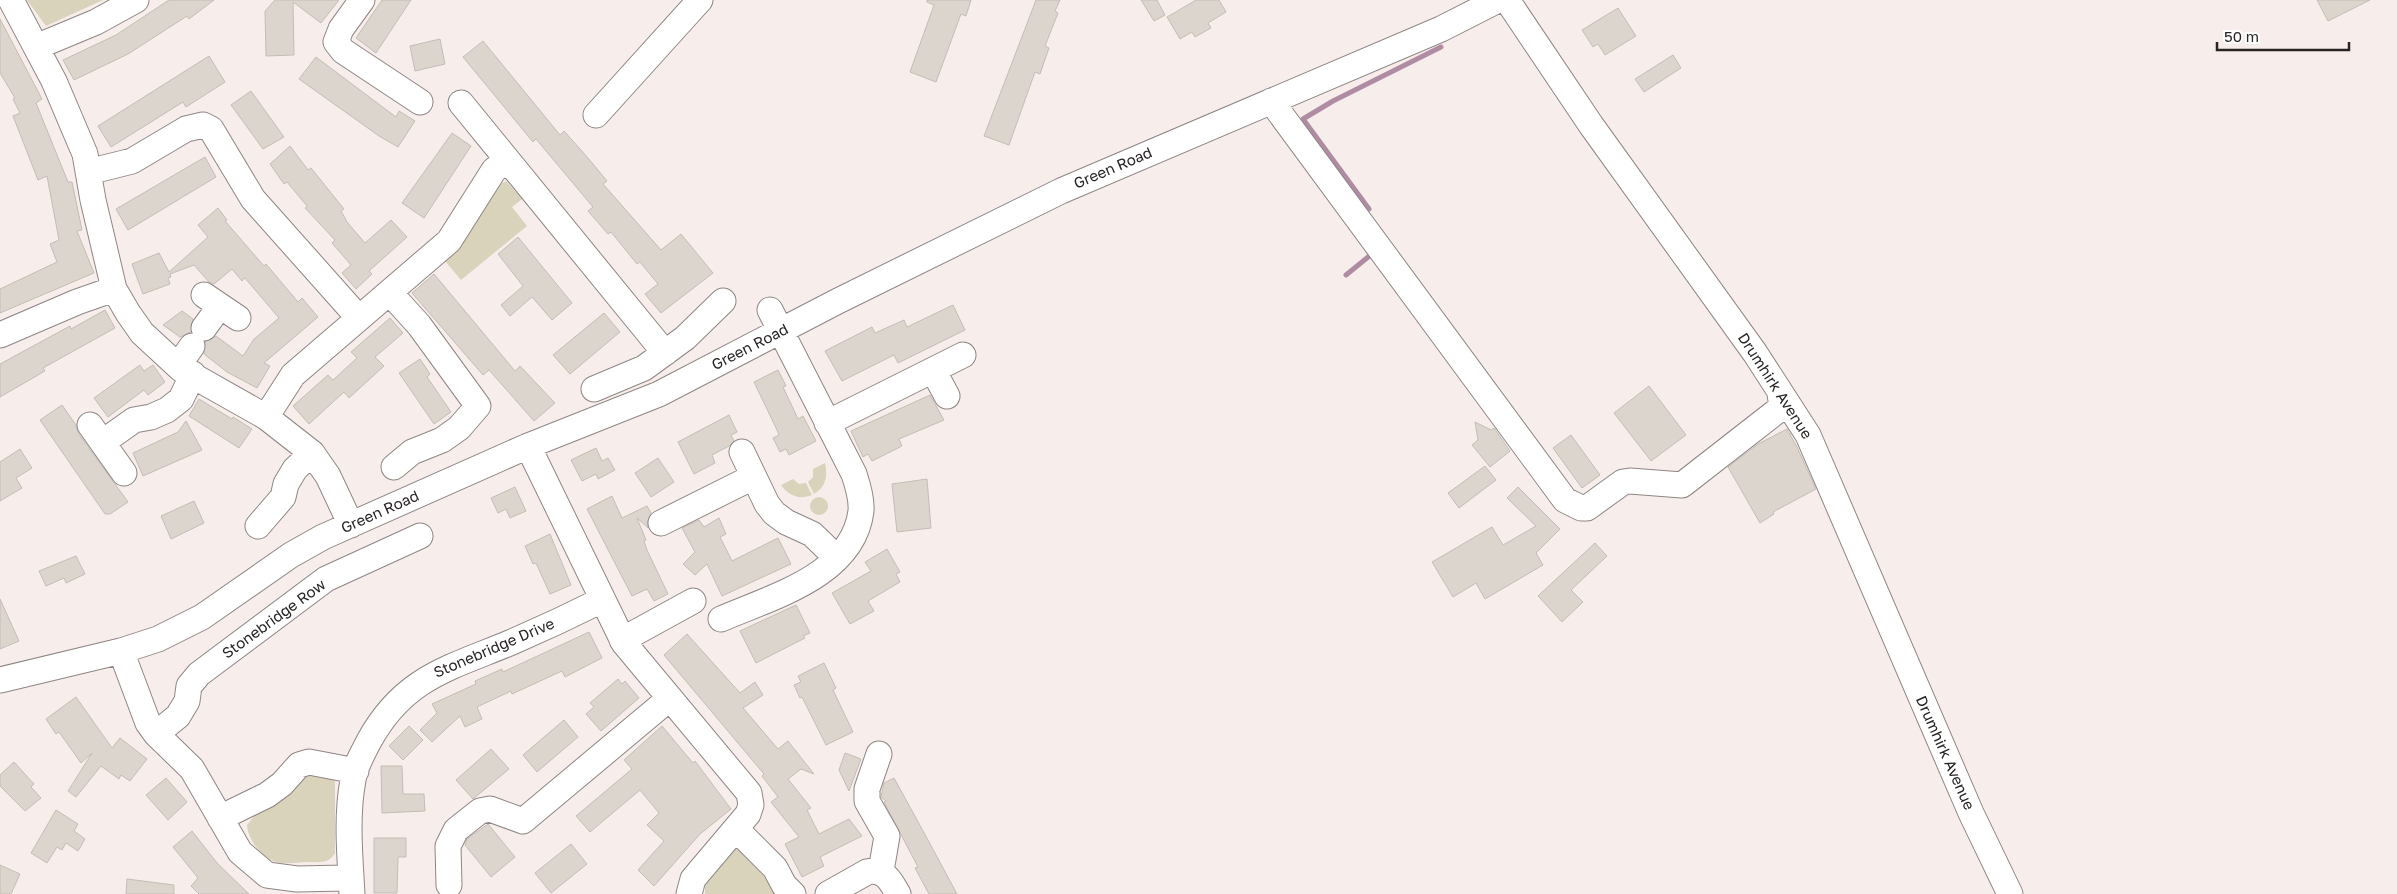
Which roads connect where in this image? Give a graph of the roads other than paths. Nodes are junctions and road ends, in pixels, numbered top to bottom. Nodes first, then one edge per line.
1 (11, 0) edge
2 (136, 0) edge
3 (362, 0) edge
4 (700, 0) edge
5 (1498, 0) edge
6 (1506, 0) edge
7 (36, 47) junction
8 (1271, 101) junction
9 (420, 102) dead end
10 (460, 103) dead end
11 (596, 115) dead end
12 (506, 161) junction
13 (88, 172) junction
14 (114, 289) junction
15 (390, 293) junction
16 (723, 301) dead end
17 (221, 306) dead end
18 (358, 318) junction
19 (775, 321) junction
20 (0, 335) edge
21 (665, 353) junction
22 (963, 355) dead end
23 (185, 370) junction
24 (933, 370) junction
25 (594, 389) dead end
26 (1780, 394) junction
27 (947, 396) dead end
28 (266, 417) junction
29 (827, 422) junction
30 (528, 446) junction
31 (742, 452) dead end
32 (312, 453) junction
33 (394, 467) dead end
34 (124, 473) dead end
35 (753, 477) junction
36 (661, 523) dead end
37 (351, 525) junction
38 (258, 526) dead end
39 (420, 536) dead end
40 (837, 558) junction
41 (602, 600) junction
42 (693, 601) dead end
43 (721, 619) dead end
44 (622, 640) junction
45 (121, 651) junction
46 (0, 680) edge
47 (670, 698) junction
48 (156, 734) junction
49 (879, 754) dead end
50 (356, 771) junction
51 (220, 818) junction
52 (736, 829) junction
53 (881, 871) junction
54 (352, 885) edge
55 (449, 885) dead end
56 (690, 894) edge
57 (793, 894) edge
58 (828, 894) edge
59 (898, 894) edge
60 (2010, 894) edge

1 - 7 street
2 - 7 street
3 - 9 street
4 - 11 street
5 - 8 street, Green Road
6 - 26 street, Drumhirk Avenue
7 - 13 street
8 - 19 street, Green Road
8 - 26 street
10 - 12 street
12 - 15 street
12 - 21 street
13 - 14 street
13 - 18 street
14 - 20 street
14 - 23 street
15 - 18 street
15 - 33 street
16 - 21 street
17 - 23 street
18 - 28 street
19 - 29 street
19 - 30 street, Green Road
21 - 25 street
22 - 24 street
23 - 28 street
23 - 34 street
24 - 27 street
24 - 29 street
26 - 60 street, Drumhirk Avenue
28 - 32 street
29 - 40 street
30 - 37 street, Green Road
30 - 41 street
31 - 35 street
32 - 37 street
32 - 38 street
35 - 36 street
35 - 40 street
37 - 45 street, Green Road
39 - 48 street, Stonebridge Row
40 - 43 street
41 - 44 street
41 - 50 street, Stonebridge Drive
42 - 44 street
44 - 47 street
45 - 46 street, Green Road
45 - 48 street
47 - 52 street
47 - 55 street
48 - 51 street
49 - 53 street
50 - 51 street
50 - 54 street, Stonebridge Drive
51 - 54 street
52 - 56 street
52 - 57 street
53 - 58 street
53 - 59 street

